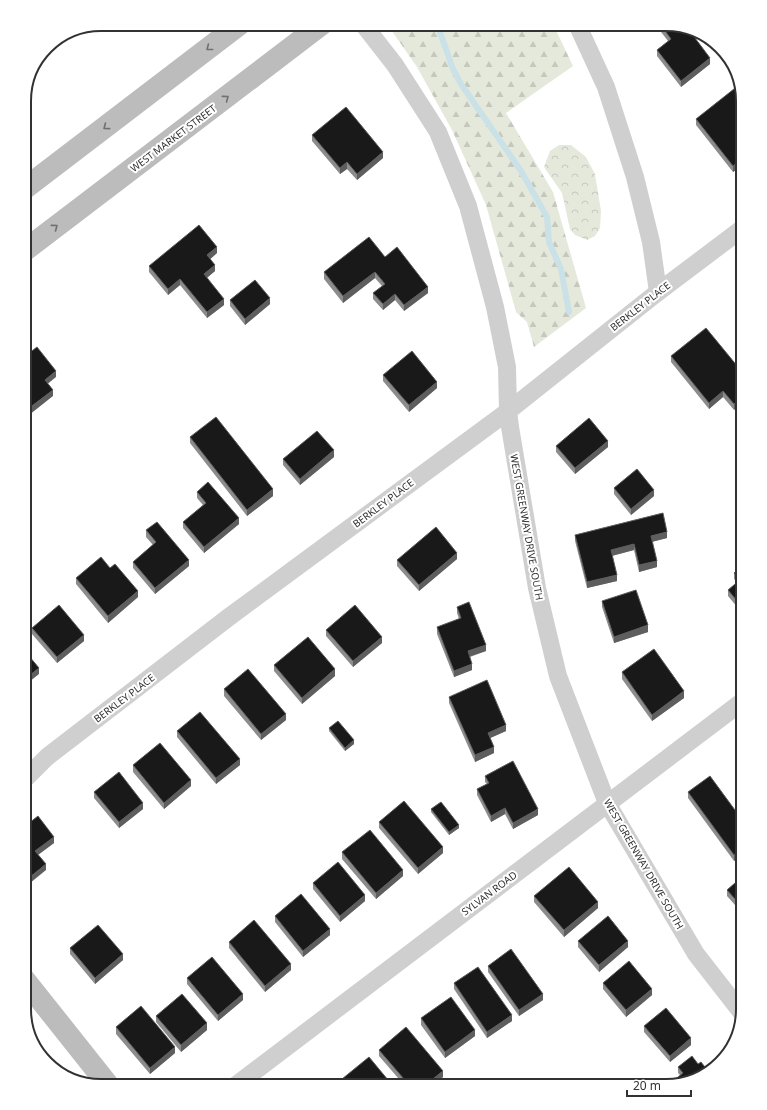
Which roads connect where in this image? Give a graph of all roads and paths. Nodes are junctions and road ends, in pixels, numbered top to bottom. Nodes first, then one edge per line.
1 (231, 31) edge
2 (313, 31) edge
3 (368, 31) edge
4 (580, 31) edge
5 (31, 183) edge
6 (736, 233) edge
7 (31, 246) edge
8 (658, 292) junction
9 (508, 411) junction
10 (736, 706) edge
11 (31, 773) edge
12 (607, 803) junction
13 (31, 988) edge
14 (736, 1005) edge
15 (103, 1079) edge
16 (243, 1079) edge

1 -> 5 main road
7 -> 2 main road, WEST MARKET STREET
3 - 9 street, WEST GREENWAY DRIVE SOUTH
4 - 8 street
6 - 8 street, BERKLEY PLACE
8 - 9 street, BERKLEY PLACE
9 - 11 street, BERKLEY PLACE
9 - 12 street, WEST GREENWAY DRIVE SOUTH
10 - 12 street, SYLVAN ROAD
12 - 14 street, WEST GREENWAY DRIVE SOUTH
12 - 16 street, SYLVAN ROAD
13 - 15 main road

